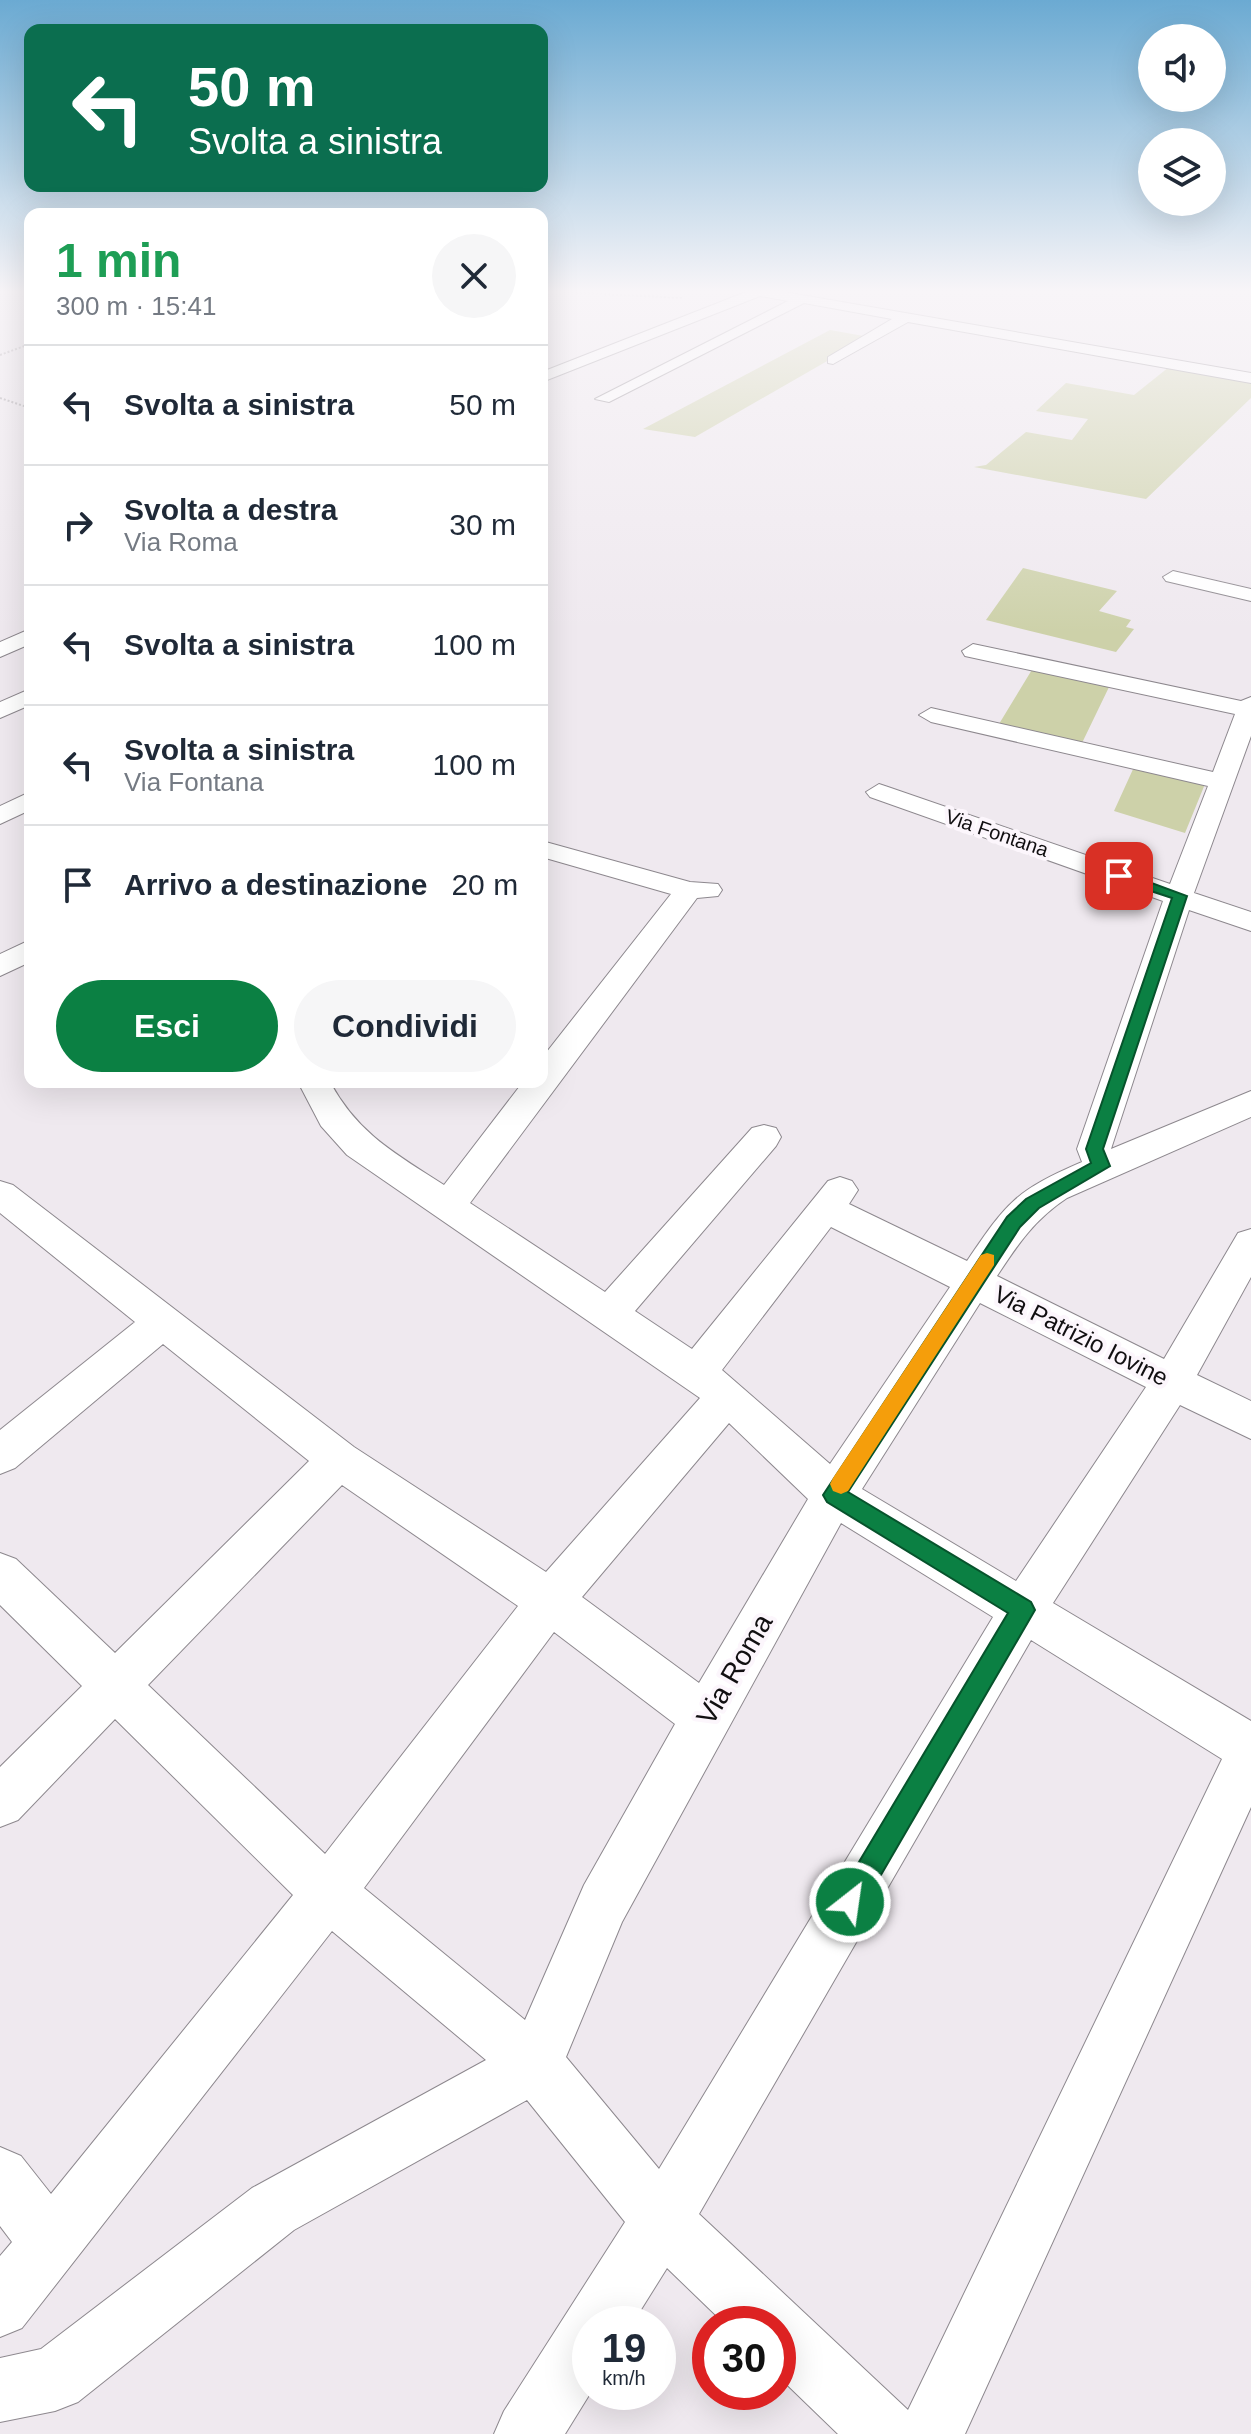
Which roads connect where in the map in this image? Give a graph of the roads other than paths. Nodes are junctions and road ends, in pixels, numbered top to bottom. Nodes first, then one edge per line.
1 (1173, 577) dead end
2 (1251, 595) edge
3 (24, 639) edge
4 (0, 650) edge
5 (973, 651) dead end
6 (1250, 711) edge
7 (931, 715) dead end
8 (1223, 782) junction
9 (879, 792) dead end
10 (24, 803) edge
11 (0, 817) edge
12 (24, 831) edge
13 (548, 851) edge
14 (1179, 896) junction
15 (1251, 922) edge
16 (24, 953) edge
17 (0, 967) edge
18 (548, 1075) edge
19 (317, 1088) edge
20 (537, 1088) edge
21 (1251, 1103) edge
22 (764, 1137) dead end
23 (1101, 1166) junction
24 (0, 1194) edge
25 (449, 1205) junction
26 (1251, 1243) edge
27 (973, 1281) junction
28 (609, 1314) junction
29 (163, 1321) junction
30 (1172, 1382) junction
31 (712, 1385) junction
32 (1251, 1421) edge
33 (0, 1455) edge
34 (339, 1460) junction
35 (834, 1495) junction
36 (0, 1574) edge
37 (550, 1601) junction
38 (1023, 1610) junction
39 (116, 1687) junction
40 (706, 1717) junction
41 (1251, 1751) edge
42 (0, 1802) edge
43 (328, 1893) junction
44 (535, 2064) junction
45 (0, 2177) edge
46 (662, 2220) junction
47 (50, 2242) junction
48 (0, 2306) edge
49 (607, 2306) edge
50 (751, 2306) edge
51 (796, 2349) edge
52 (572, 2363) edge
53 (0, 2390) edge
54 (527, 2434) edge
55 (885, 2434) edge
56 (931, 2434) edge

1 - 2 street
3 - 4 street
5 - 6 street
6 - 8 street
7 - 8 street
8 - 14 street
9 - 14 street, Via Fontana
10 - 11 street
11 - 12 street
13 - 18 street
14 - 15 street, Via Fontana
14 - 23 street
16 - 17 street
19 - 25 street
20 - 25 street
21 - 23 street, Via Roma
22 - 28 street
23 - 27 street, Via Roma
24 - 29 street
25 - 28 street
26 - 30 street
27 - 30 street, Via Patrizio Iovine
27 - 31 street, Via Patrizio Iovine
27 - 35 street, Via Roma
28 - 31 street
29 - 33 street
29 - 34 street
30 - 32 street, Via Patrizio Iovine
30 - 38 street
31 - 35 street
31 - 37 street
34 - 37 street
34 - 39 street
35 - 38 street
35 - 40 street, Via Roma
36 - 39 street
37 - 40 street
37 - 43 street
38 - 41 street
38 - 46 street
39 - 42 street
39 - 43 street
40 - 44 street, Via Roma
41 - 56 street
43 - 44 street
43 - 47 street
44 - 46 street
44 - 53 street
45 - 47 street
46 - 49 street
46 - 50 street
47 - 48 street
51 - 55 street
52 - 54 street

